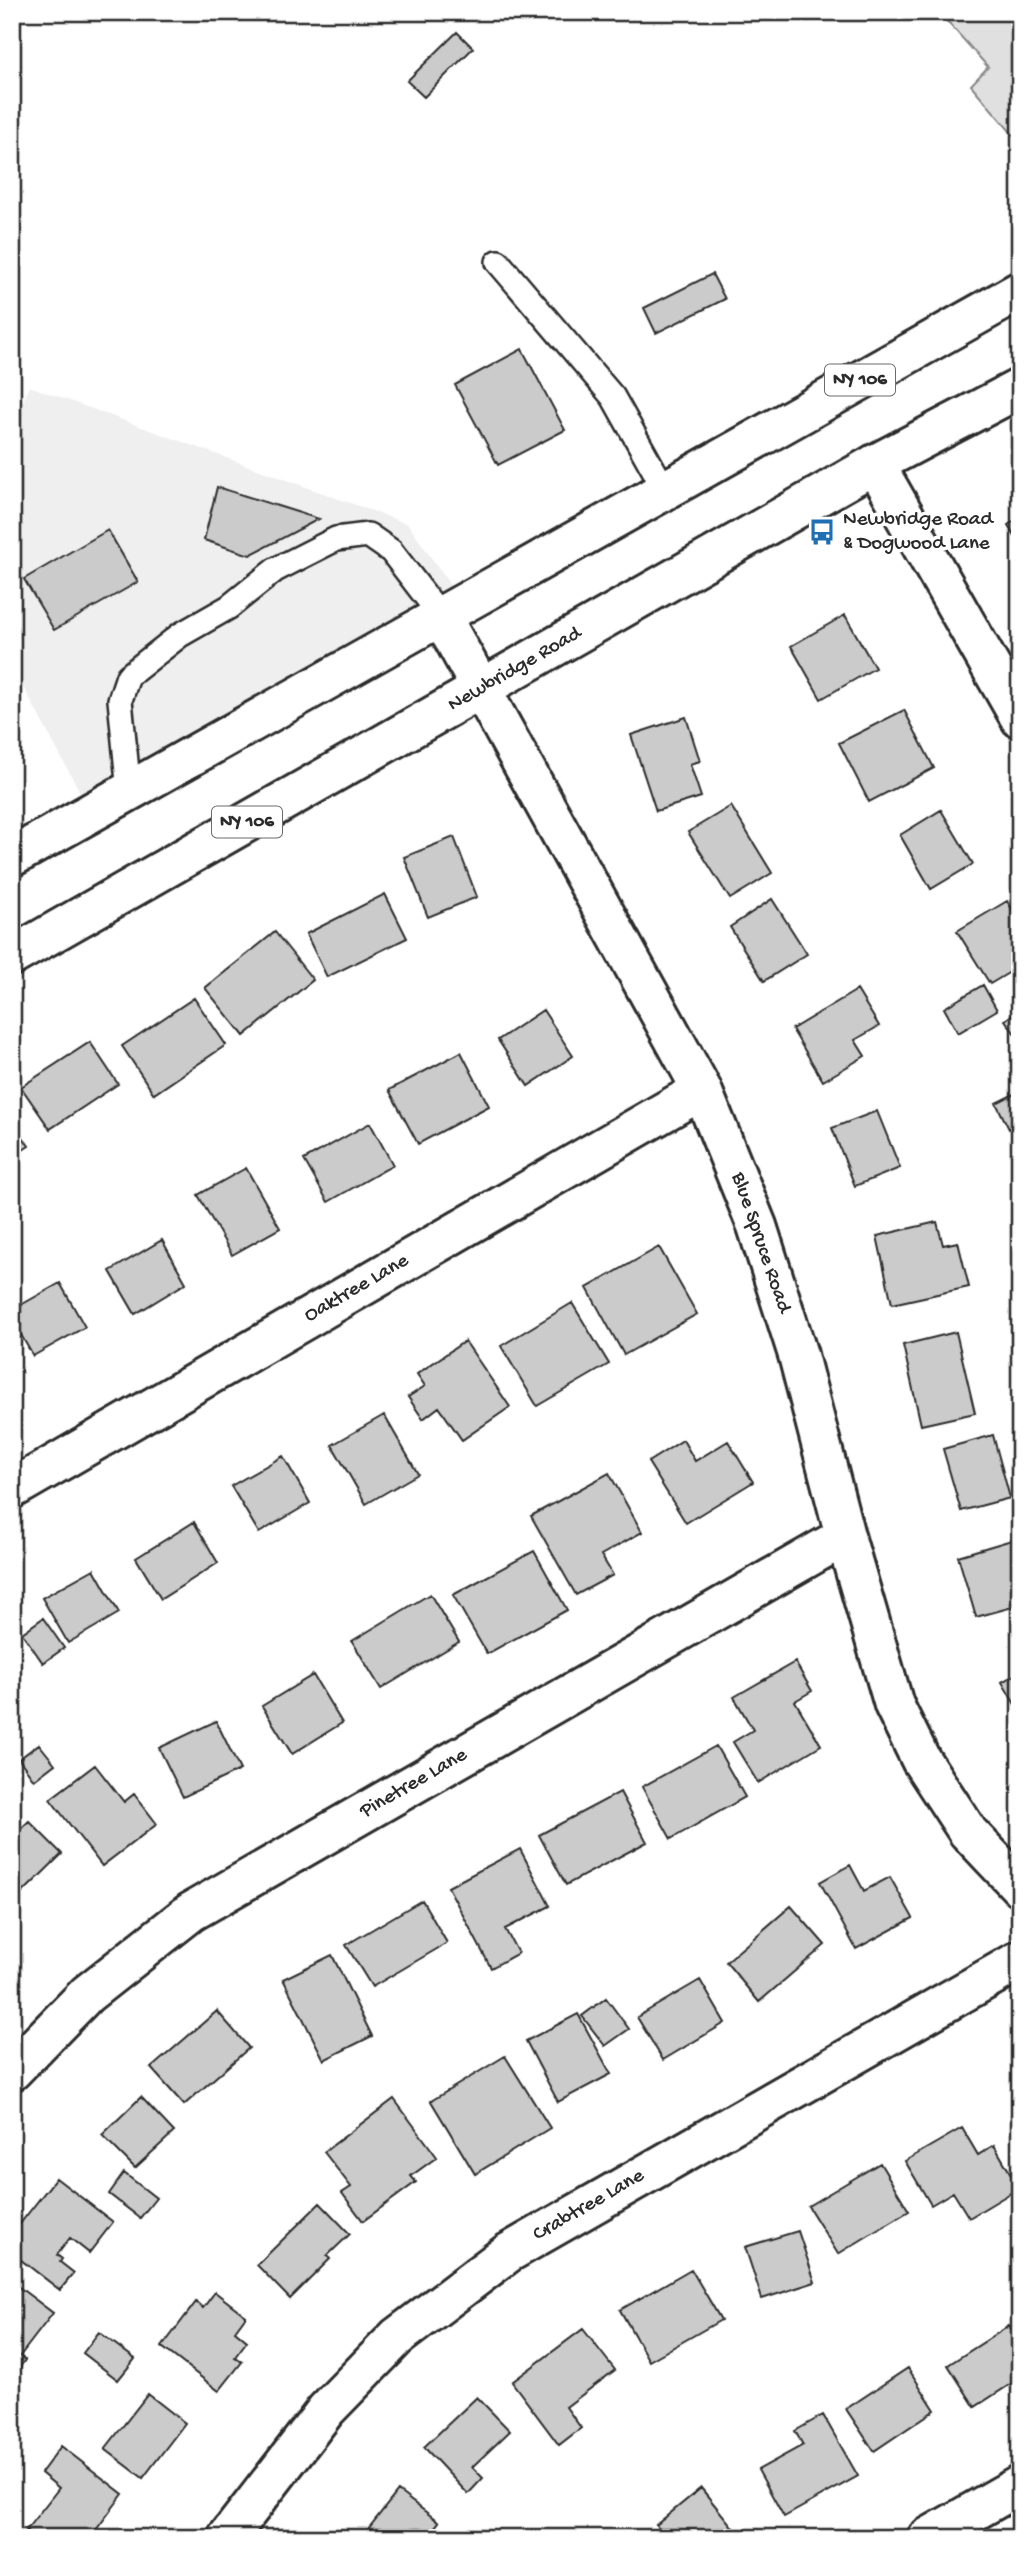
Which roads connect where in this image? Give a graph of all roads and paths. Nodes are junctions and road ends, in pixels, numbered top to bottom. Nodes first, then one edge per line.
1 (498, 262) dead end
2 (1020, 291) edge
3 (1020, 388) edge
4 (875, 464) junction
5 (665, 490) junction
6 (441, 616) junction
7 (481, 689) junction
8 (1020, 718) edge
9 (129, 792) junction
10 (12, 857) edge
11 (12, 956) edge
12 (702, 1090) junction
13 (12, 1489) edge
14 (845, 1536) junction
15 (1020, 1887) edge
16 (1020, 1961) edge
17 (12, 2071) edge
18 (1020, 2485) edge
19 (228, 2538) edge
20 (927, 2538) edge

1 - 5 lane
2 - 5 street, NY 106
3 - 4 street, Newbridge Road / NY 106
4 - 7 street, Newbridge Road / NY 106
4 - 8 street
5 - 6 street, NY 106
6 - 7 street, Blue Spruce Road
6 - 9 street, NY 106
6 - 9 lane
7 - 11 street, Newbridge Road / NY 106
7 - 12 street, Blue Spruce Road
9 - 10 street, NY 106
12 - 13 street, Oaktree Lane
12 - 14 street, Blue Spruce Road
14 - 15 street, Blue Spruce Road
14 - 17 street, Pinetree Lane
16 - 19 street, Crabtree Lane
18 - 20 street

